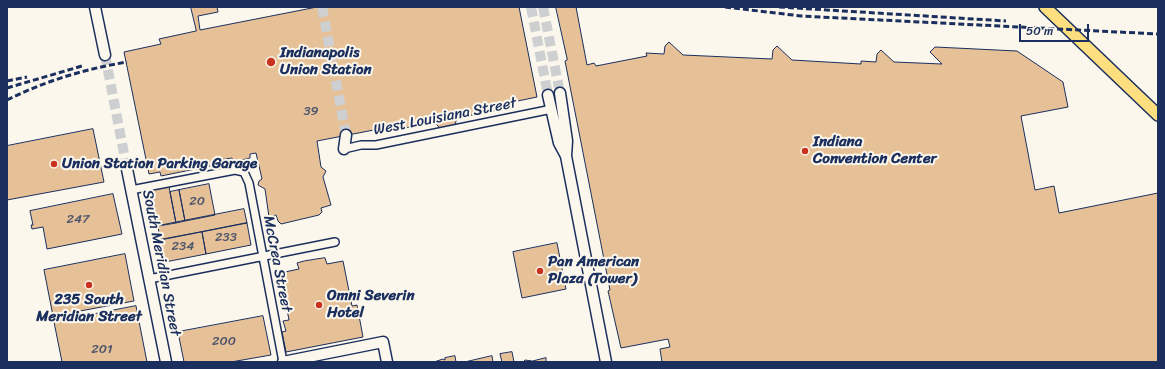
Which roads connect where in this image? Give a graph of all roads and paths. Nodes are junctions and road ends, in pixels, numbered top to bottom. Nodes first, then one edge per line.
1 (95, 7) edge
2 (1045, 7) edge
3 (105, 55) tunnel mouth
4 (560, 93) tunnel mouth
5 (548, 95) tunnel mouth
6 (552, 109) junction
7 (1158, 114) edge
8 (346, 135) tunnel mouth
9 (344, 148) joint
10 (566, 156) junction
11 (127, 169) tunnel mouth
12 (131, 190) junction
13 (335, 242) dead end
14 (263, 256) junction
15 (149, 279) junction
16 (166, 362) edge
17 (283, 362) edge
18 (387, 362) edge
19 (606, 362) edge

1 - 3 main road
2 - 7 main road
4 - 10 main road
5 - 6 main road
6 - 9 street, West Louisiana Street
6 - 10 main road
8 - 9 main road
10 - 19 main road
11 - 12 main road, South Meridian Street
12 - 14 street, McCrea Street
12 - 15 main road, South Meridian Street
13 - 14 street
14 - 15 street
14 - 17 street, McCrea Street
15 - 16 main road, South Meridian Street
17 - 18 main road

